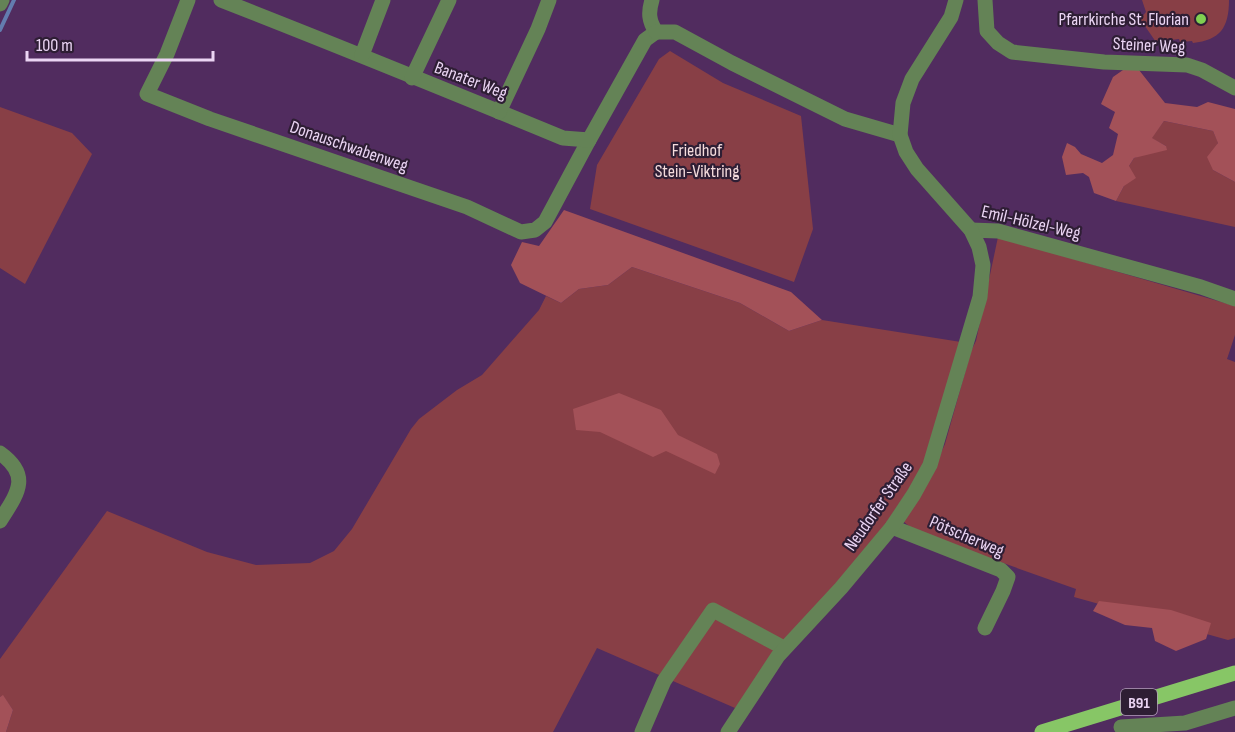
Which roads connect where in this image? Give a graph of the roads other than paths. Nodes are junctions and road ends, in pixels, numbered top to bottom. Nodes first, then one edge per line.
1 (188, 0) edge
2 (221, 0) edge
3 (383, 0) edge
4 (449, 0) edge
5 (549, 0) edge
6 (652, 0) edge
7 (956, 0) edge
8 (985, 0) edge
9 (656, 32) junction
10 (362, 55) junction
11 (412, 78) junction
12 (1235, 88) edge
13 (499, 112) junction
14 (900, 135) junction
15 (589, 140) junction
16 (971, 230) junction
17 (1235, 299) edge
18 (0, 453) edge
19 (0, 521) edge
20 (892, 527) junction
21 (985, 628) dead end
22 (784, 648) junction
23 (1235, 673) edge
24 (1235, 708) edge
25 (1121, 727) dead end
26 (642, 732) edge
27 (728, 732) edge
28 (1042, 732) edge

1 - 15 street, Donauschwabenweg
2 - 10 street, Banater Weg
3 - 10 street
4 - 11 street
5 - 13 street
6 - 9 street
7 - 14 street
8 - 12 street, Steiner Weg
9 - 14 street
9 - 15 street
10 - 11 street, Banater Weg
11 - 13 street, Banater Weg
13 - 15 street, Banater Weg
14 - 16 street, Emil-Hölzel-Weg
16 - 17 street, Emil-Hölzel-Weg
16 - 20 street, Neudorfer Straße
18 - 19 street
20 - 21 street, Pötscherweg
20 - 22 street, Neudorfer Straße
22 - 26 street
22 - 27 street, Neudorfer Straße
23 - 28 main road, B91
24 - 25 street

